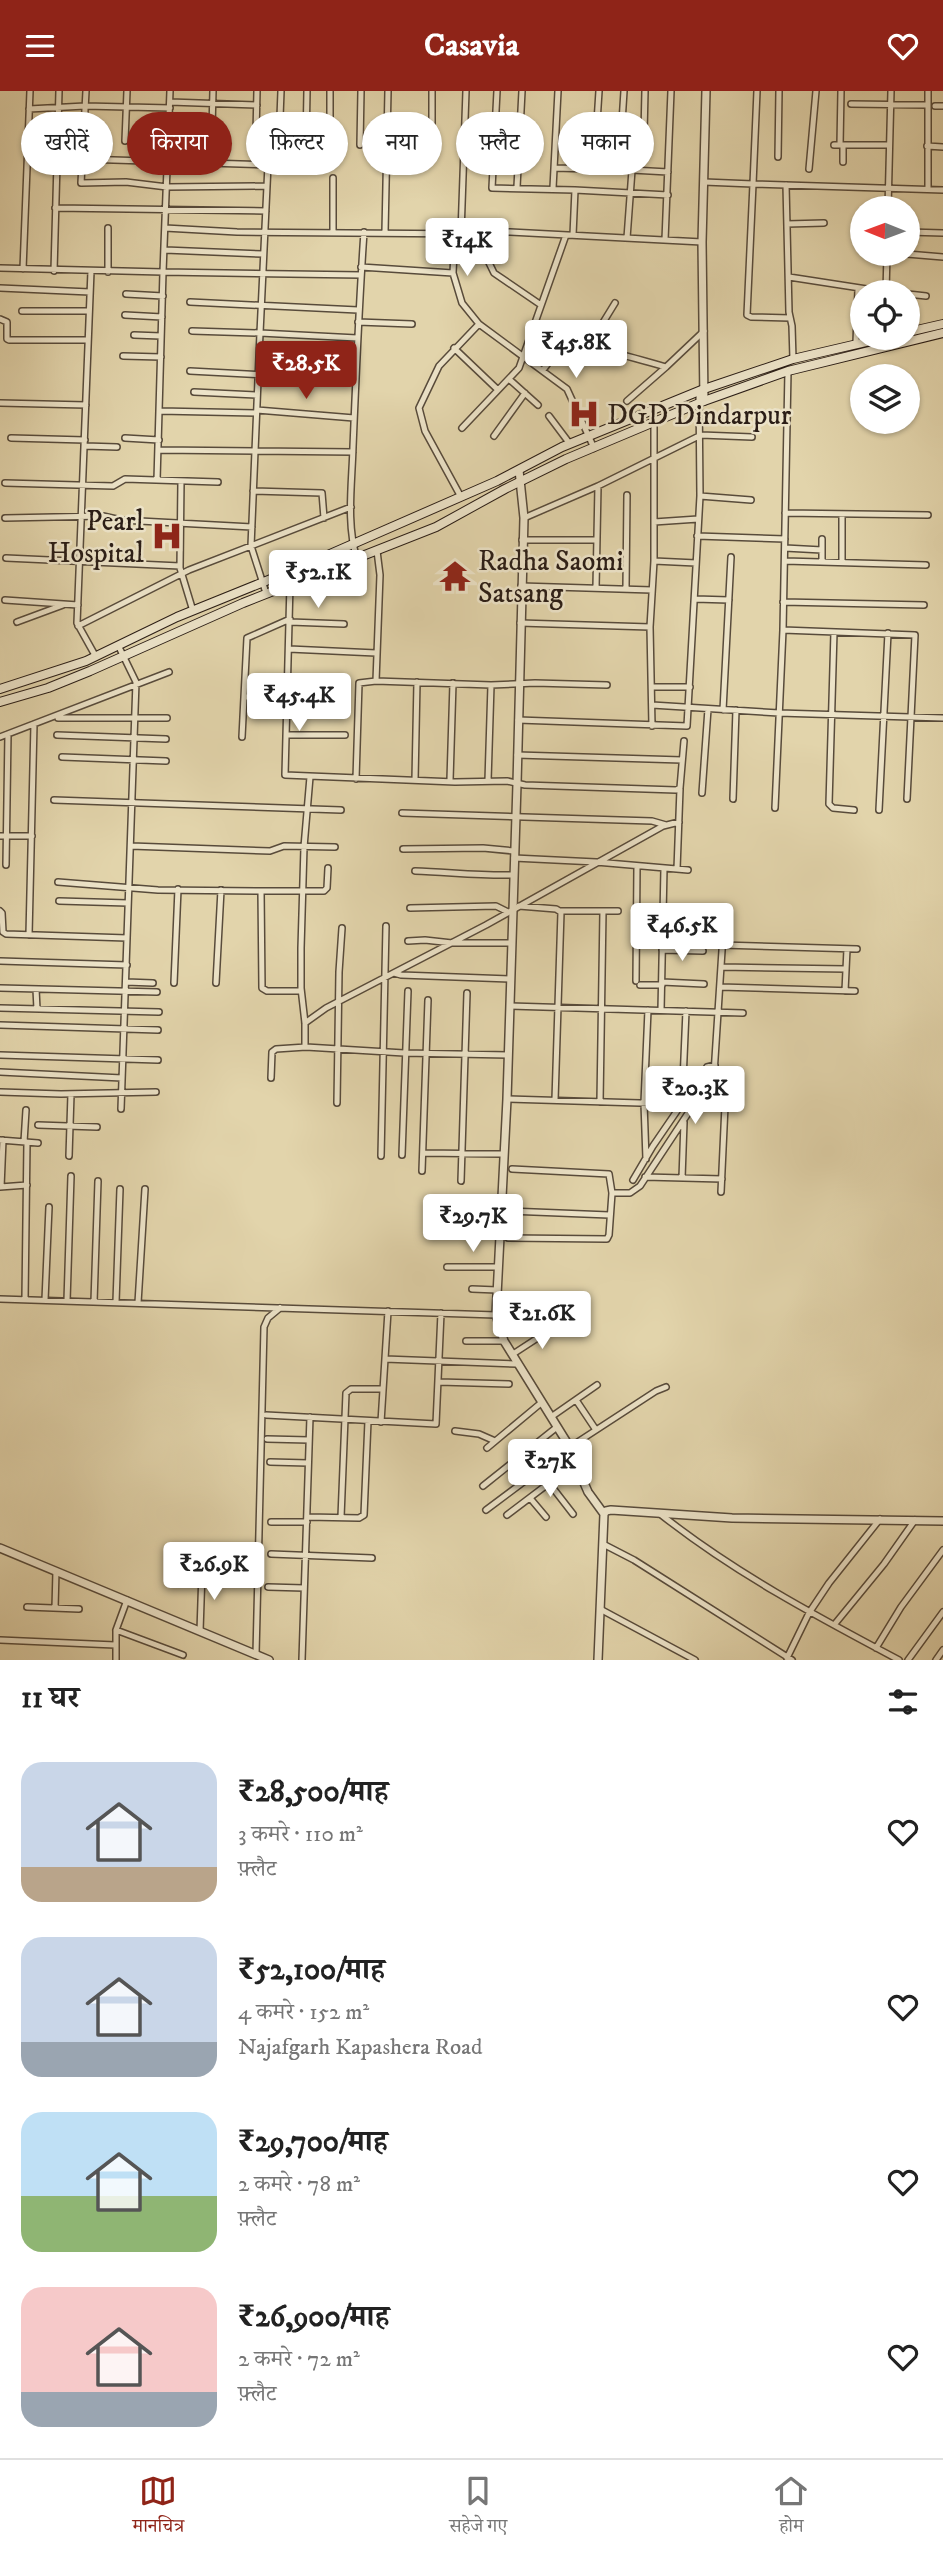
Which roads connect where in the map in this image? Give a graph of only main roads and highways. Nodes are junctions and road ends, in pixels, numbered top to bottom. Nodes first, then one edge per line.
1 (941, 329) edge
2 (920, 331) edge
3 (850, 344) edge
4 (812, 354) junction
5 (813, 364) junction
6 (86, 661) junction
7 (90, 671) junction
8 (0, 689) edge
9 (0, 702) edge

1 - 2 main road
1 - 5 main road
3 - 4 main road
4 - 5 main road
4 - 6 main road
5 - 7 main road
6 - 7 main road
6 - 8 main road
7 - 9 main road

